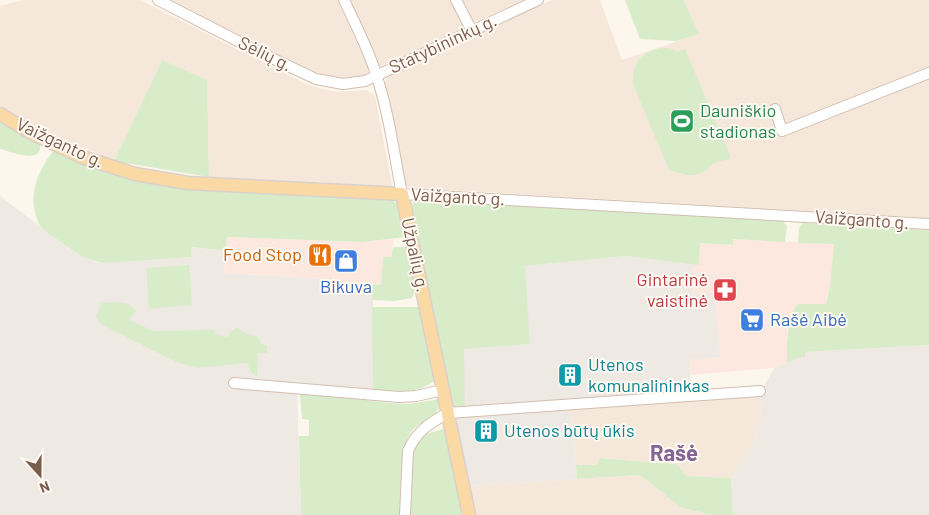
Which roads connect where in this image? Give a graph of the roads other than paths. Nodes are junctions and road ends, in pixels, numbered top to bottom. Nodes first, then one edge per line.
1 (158, 0) edge
2 (344, 0) edge
3 (456, 0) edge
4 (538, 0) edge
5 (472, 30) junction
6 (929, 73) edge
7 (377, 75) junction
8 (775, 109) dead end
9 (0, 114) edge
10 (402, 194) junction
11 (929, 224) edge
12 (234, 383) dead end
13 (443, 390) junction
14 (760, 391) dead end
15 (448, 413) junction
16 (406, 515) edge
17 (470, 515) edge

1 - 7 street, Sėlių g.
2 - 7 street, Užpalių g.
3 - 5 street
4 - 5 street, Statybininkų g.
5 - 7 street, Statybininkų g.
6 - 8 street
7 - 10 street, Užpalių g.
9 - 10 main road, Vaižganto g.
10 - 11 street, Vaižganto g.
10 - 13 main road, Užpalių g.
12 - 13 street
13 - 15 main road, Užpalių g.
14 - 15 street
15 - 16 street
15 - 17 main road, Užpalių g.

